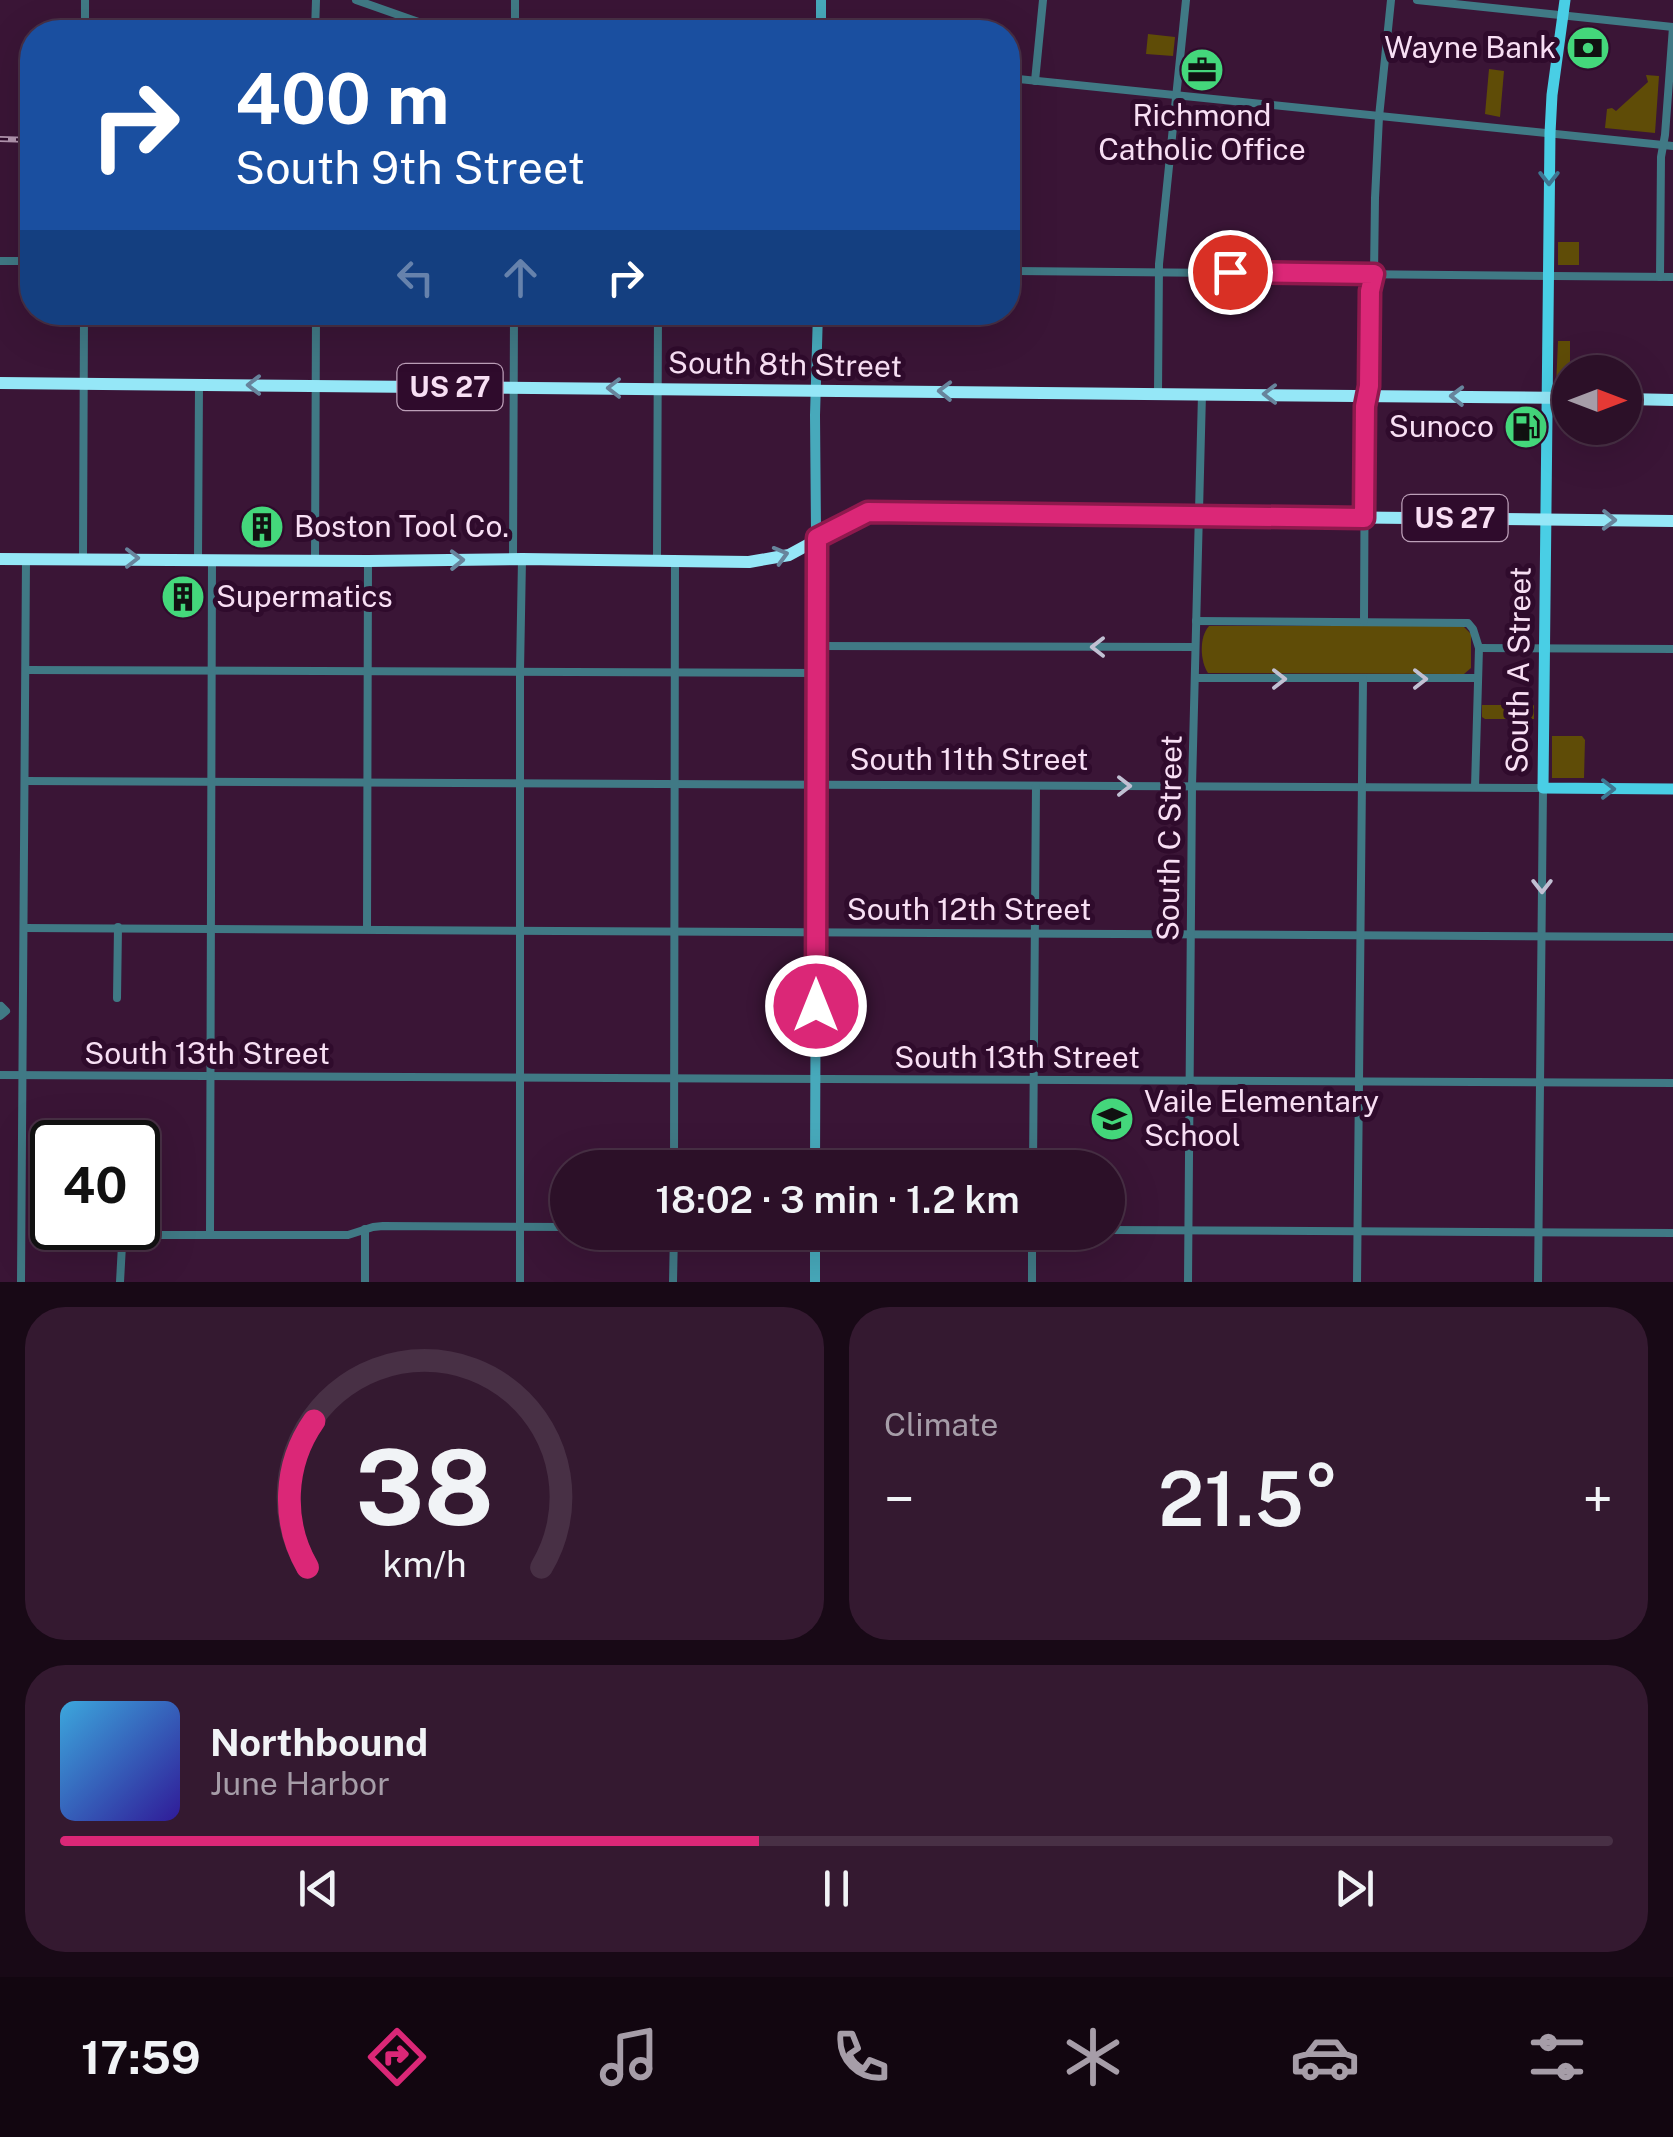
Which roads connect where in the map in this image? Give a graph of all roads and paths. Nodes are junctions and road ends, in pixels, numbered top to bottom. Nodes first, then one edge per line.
1 (356, 0) edge
2 (1044, 0) edge
3 (1186, 0) edge
4 (1392, 0) edge
5 (1417, 0) edge
6 (1565, 0) edge
7 (1562, 15) junction
8 (412, 20) edge
9 (1673, 27) edge
10 (1020, 79) edge
11 (1035, 80) junction
12 (1176, 95) junction
13 (1379, 117) junction
14 (1550, 133) junction
15 (1662, 144) junction
16 (1673, 146) edge
17 (1020, 271) edge
18 (1159, 272) junction
19 (1374, 274) junction
20 (1549, 276) junction
21 (1660, 277) junction
22 (1673, 278) edge
23 (84, 325) edge
24 (316, 325) edge
25 (514, 325) edge
26 (658, 325) edge
27 (818, 325) edge
28 (0, 383) edge
29 (83, 384) junction
30 (199, 384) junction
31 (315, 385) junction
32 (515, 388) junction
33 (658, 389) junction
34 (817, 390) junction
35 (1158, 394) junction
36 (1202, 394) junction
37 (1367, 395) junction
38 (1546, 397) junction
39 (1552, 397) edge
40 (1642, 399) edge
41 (1673, 400) edge
42 (1200, 516) junction
43 (1364, 518) junction
44 (1546, 519) junction
45 (1673, 521) edge
46 (817, 538) junction
47 (0, 558) edge
48 (83, 558) junction
49 (26, 559) junction
50 (205, 560) junction
51 (518, 560) junction
52 (657, 560) junction
53 (675, 560) junction
54 (315, 561) junction
55 (368, 561) junction
56 (1196, 621) junction
57 (1364, 621) junction
58 (817, 646) junction
59 (1195, 648) junction
60 (1479, 648) junction
61 (1544, 650) junction
62 (1673, 650) edge
63 (26, 670) junction
64 (212, 670) junction
65 (368, 670) junction
66 (520, 672) junction
67 (674, 672) junction
68 (816, 673) junction
69 (1195, 678) junction
70 (1478, 678) junction
71 (1363, 679) junction
72 (24, 782) junction
73 (212, 782) junction
74 (368, 782) junction
75 (520, 783) junction
76 (675, 784) junction
77 (817, 784) junction
78 (1036, 786) junction
79 (1192, 786) junction
80 (1361, 787) junction
81 (1475, 787) junction
82 (1543, 788) junction
83 (1673, 789) edge
84 (118, 927) junction
85 (24, 928) junction
86 (211, 929) junction
87 (367, 929) junction
88 (520, 930) junction
89 (675, 931) junction
90 (816, 932) junction
91 (1035, 933) junction
92 (1192, 934) junction
93 (1360, 935) junction
94 (1542, 936) junction
95 (1673, 936) edge
96 (117, 998) dead end
97 (0, 1006) edge
98 (0, 1016) edge
99 (0, 1076) edge
100 (22, 1076) junction
101 (211, 1076) junction
102 (520, 1078) junction
103 (674, 1079) junction
104 (815, 1080) junction
105 (1034, 1082) junction
106 (1190, 1082) junction
107 (1360, 1083) junction
108 (1673, 1083) edge
109 (1540, 1084) junction
110 (674, 1150) edge
111 (815, 1150) edge
112 (1033, 1150) edge
113 (520, 1227) junction
114 (550, 1227) edge
115 (365, 1230) junction
116 (1125, 1230) edge
117 (1188, 1230) junction
118 (1357, 1231) junction
119 (1538, 1232) junction
120 (1673, 1233) edge
121 (210, 1235) junction
122 (674, 1250) edge
123 (814, 1250) edge
124 (1032, 1250) edge
125 (21, 1282) edge
126 (120, 1282) edge
127 (365, 1282) edge
128 (520, 1282) edge
129 (673, 1282) edge
130 (814, 1282) edge
131 (1032, 1282) edge
132 (1188, 1282) edge
133 (1357, 1282) edge
134 (1538, 1282) edge

1 - 8 street
2 - 11 street
3 - 12 street
4 - 13 street
5 - 7 street
6 - 7 main road, South A Street
7 - 9 street
7 - 14 main road, South A Street
9 - 15 street
10 - 11 street
11 - 12 street
12 - 13 street
12 - 18 street
13 - 14 street
13 - 19 street
14 - 15 street
14 -> 20 main road, South A Street
15 - 16 street
15 - 21 street
17 - 18 street
18 - 19 street
18 - 35 street
19 - 20 street
19 - 37 street
20 - 21 street
20 - 38 main road, South A Street
21 - 22 street
23 - 29 street
24 - 31 street
25 - 32 street
26 - 33 street
27 - 34 street
28 - 29 highway, South 8th Street / US 27
29 - 30 highway, South 8th Street / US 27
29 - 48 street
31 -> 30 highway, South 8th Street / US 27
30 - 50 street
31 - 32 highway, South 8th Street / US 27
31 - 54 street
33 -> 32 highway, South 8th Street / US 27
32 - 51 street
33 - 34 highway, South 8th Street / US 27
33 - 52 street
35 -> 34 highway, South 8th Street / US 27
34 - 46 street
35 - 36 highway, South 8th Street / US 27
37 -> 36 highway, South 8th Street / US 27
36 - 42 street, South C Street
38 -> 37 highway, South 8th Street / US 27
37 - 43 street
38 - 39 highway, South 8th Street / US 27
38 - 44 main road, South A Street
40 - 41 highway
42 - 43 highway, US 27
42 - 46 highway, US 27
42 - 56 street, South C Street
43 - 44 highway, US 27
43 - 57 street
44 -> 45 highway, US 27
44 - 61 main road, South A Street
53 -> 46 highway, US 27
46 - 58 street
47 - 49 highway, US 27
48 - 49 highway, US 27
48 -> 50 highway, US 27
49 - 63 street
50 - 54 highway, US 27
50 - 64 street
51 - 52 highway, US 27
55 -> 51 highway, US 27
51 - 66 street
52 - 53 highway, US 27
53 - 67 street
54 - 55 highway, US 27
55 - 65 street
56 - 57 street
56 - 59 street, South C Street
57 - 60 street
59 -> 58 street
58 - 68 street
59 - 69 street, South C Street
60 - 61 street
60 - 70 street
61 - 62 street
61 - 82 main road, South A Street
63 - 64 street
63 - 72 street
64 - 65 street
64 - 73 street
65 - 66 street
65 - 74 street
66 - 67 street
66 - 75 street
67 - 68 street
67 - 76 street
68 - 77 street
69 -> 71 street
69 - 79 street, South C Street
71 -> 70 street
70 - 81 street
71 - 80 street
72 - 73 street, South 11th Street
72 - 85 street
73 - 74 street, South 11th Street
73 - 86 street
74 - 75 street, South 11th Street
74 - 87 street
75 - 76 street, South 11th Street
75 - 88 street
76 - 77 street, South 11th Street
76 - 89 street
77 - 78 street, South 11th Street
77 - 90 street
78 -> 79 street, South 11th Street
78 - 91 street
79 - 80 street, South 11th Street
79 - 92 street, South C Street
80 - 81 street, South 11th Street
80 - 93 street
81 - 82 street, South 11th Street
82 -> 83 main road, South 11th Street
82 -> 94 street, South A Street
84 - 85 street, South 12th Street
84 - 86 street, South 12th Street
84 - 96 street
85 - 100 street
86 - 87 street, South 12th Street
86 - 101 street
87 - 88 street, South 12th Street
88 - 89 street, South 12th Street
88 - 102 street
89 - 90 street, South 12th Street
89 - 103 street
90 - 91 street, South 12th Street
90 - 104 street
91 - 92 street, South 12th Street
91 - 105 street
92 - 93 street, South 12th Street
92 - 106 street, South C Street
93 - 94 street, South 12th Street
93 - 107 street
94 - 95 street, South 12th Street
94 - 109 street, South A Street
97 - 98 street
99 - 100 street, South 13th Street
100 - 101 street, South 13th Street
100 - 125 street
101 - 102 street, South 13th Street
101 - 121 street
102 - 103 street, South 13th Street
102 - 113 street
103 - 104 street, South 13th Street
103 - 110 street
104 - 105 street, South 13th Street
104 - 111 street
105 - 106 street, South 13th Street
105 - 112 street
106 - 107 street, South 13th Street
106 - 117 street, South C Street
107 - 109 street, South 13th Street
107 - 118 street
108 - 109 street, South 13th Street
109 - 119 street, South A Street
113 - 114 street
113 - 115 street
113 - 128 street
115 - 121 street
115 - 127 street
116 - 117 street
117 - 118 street
117 - 132 street, South C Street
118 - 119 street
118 - 133 street
119 - 120 street
119 - 134 street, South A Street
121 - 126 street
122 - 129 street
123 - 130 street
124 - 131 street

